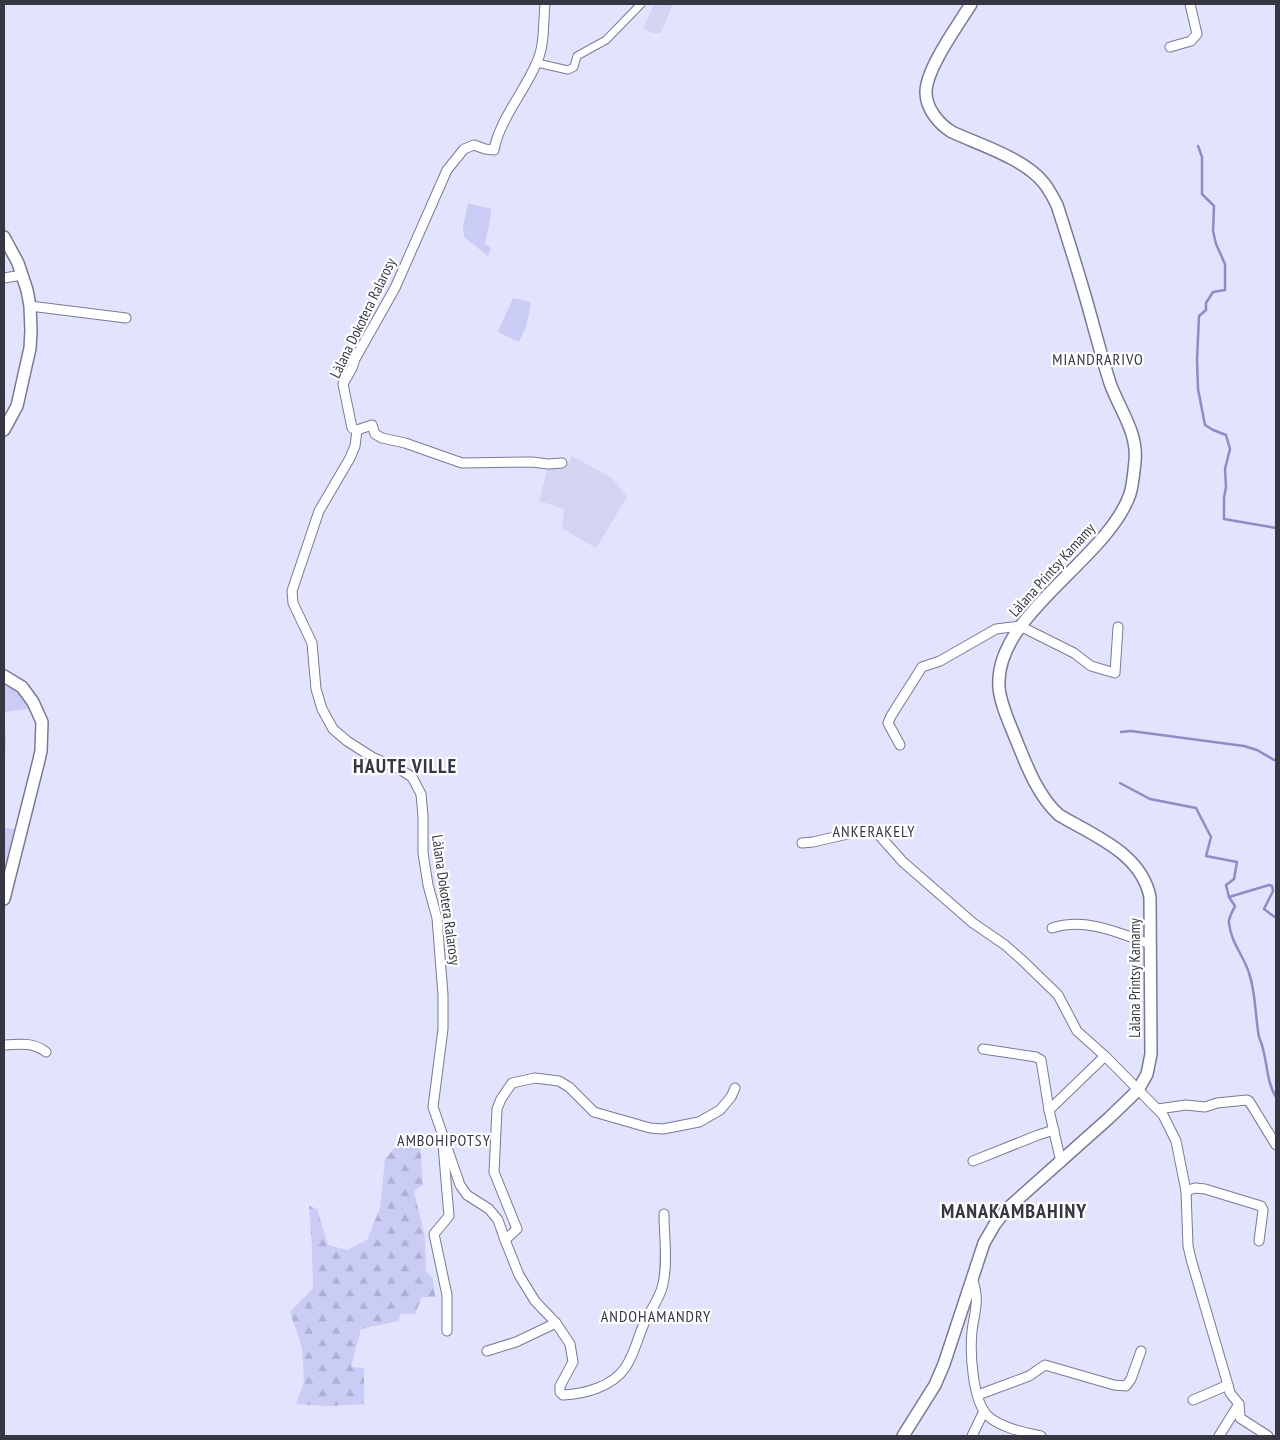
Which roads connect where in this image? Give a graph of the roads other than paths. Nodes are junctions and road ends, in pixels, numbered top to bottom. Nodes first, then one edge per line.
1 (545, 4) edge
2 (641, 4) edge
3 (971, 4) edge
4 (1190, 4) edge
5 (1170, 47) dead end
6 (537, 63) junction
7 (4, 237) edge
8 (22, 275) junction
9 (4, 278) edge
10 (30, 306) junction
11 (126, 318) dead end
12 (4, 430) edge
13 (356, 430) junction
14 (562, 463) dead end
15 (1020, 626) junction
16 (1118, 627) dead end
17 (4, 676) edge
18 (900, 744) dead end
19 (802, 843) dead end
20 (4, 899) edge
21 (1052, 928) dead end
22 (1150, 944) junction
23 (4, 1045) edge
24 (983, 1049) dead end
25 (46, 1052) dead end
26 (1105, 1056) junction
27 (736, 1088) dead end
28 (1138, 1090) junction
29 (1158, 1109) junction
30 (1049, 1110) junction
31 (1054, 1130) junction
32 (442, 1135) junction
33 (1276, 1146) edge
34 (973, 1162) dead end
35 (1061, 1162) junction
36 (1186, 1191) junction
37 (664, 1214) dead end
38 (504, 1240) junction
39 (1259, 1241) dead end
40 (972, 1278) junction
41 (556, 1323) junction
42 (447, 1331) dead end
43 (487, 1351) dead end
44 (1141, 1351) dead end
45 (1228, 1385) junction
46 (978, 1395) junction
47 (1193, 1400) dead end
48 (1239, 1404) junction
49 (984, 1411) junction
50 (903, 1436) edge
51 (972, 1436) edge
52 (1041, 1436) edge
53 (1219, 1436) edge
54 (1268, 1436) edge

1 - 6 street
2 - 6 street
3 - 15 street, Làlana Printsy Kamamy
4 - 5 street
6 - 13 street, Làlana Dokotera Ralarosy
7 - 8 street
8 - 9 street
8 - 10 street
10 - 11 street
10 - 12 street
13 - 14 street
13 - 32 street, Làlana Dokotera Ralarosy
15 - 16 street
15 - 18 street
15 - 22 street, Làlana Printsy Kamamy
17 - 20 street
19 - 26 street
21 - 22 street
22 - 28 street, Làlana Printsy Kamamy
23 - 25 street
24 - 30 street
26 - 28 street
26 - 30 street
27 - 38 street
28 - 29 street
28 - 35 street, Làlana Printsy Kamamy
29 - 33 street
29 - 36 street
30 - 31 street
31 - 34 street
31 - 35 street
32 - 38 street
32 - 42 street
35 - 40 street, Làlana Printsy Kamamy
36 - 39 street
36 - 45 street
37 - 41 street
38 - 41 street
40 - 46 street
40 - 50 street, Làlana Printsy Kamamy
41 - 43 street
44 - 46 street
45 - 47 street
45 - 48 street
46 - 49 street
48 - 53 street
48 - 54 street
49 - 51 street
49 - 52 street

